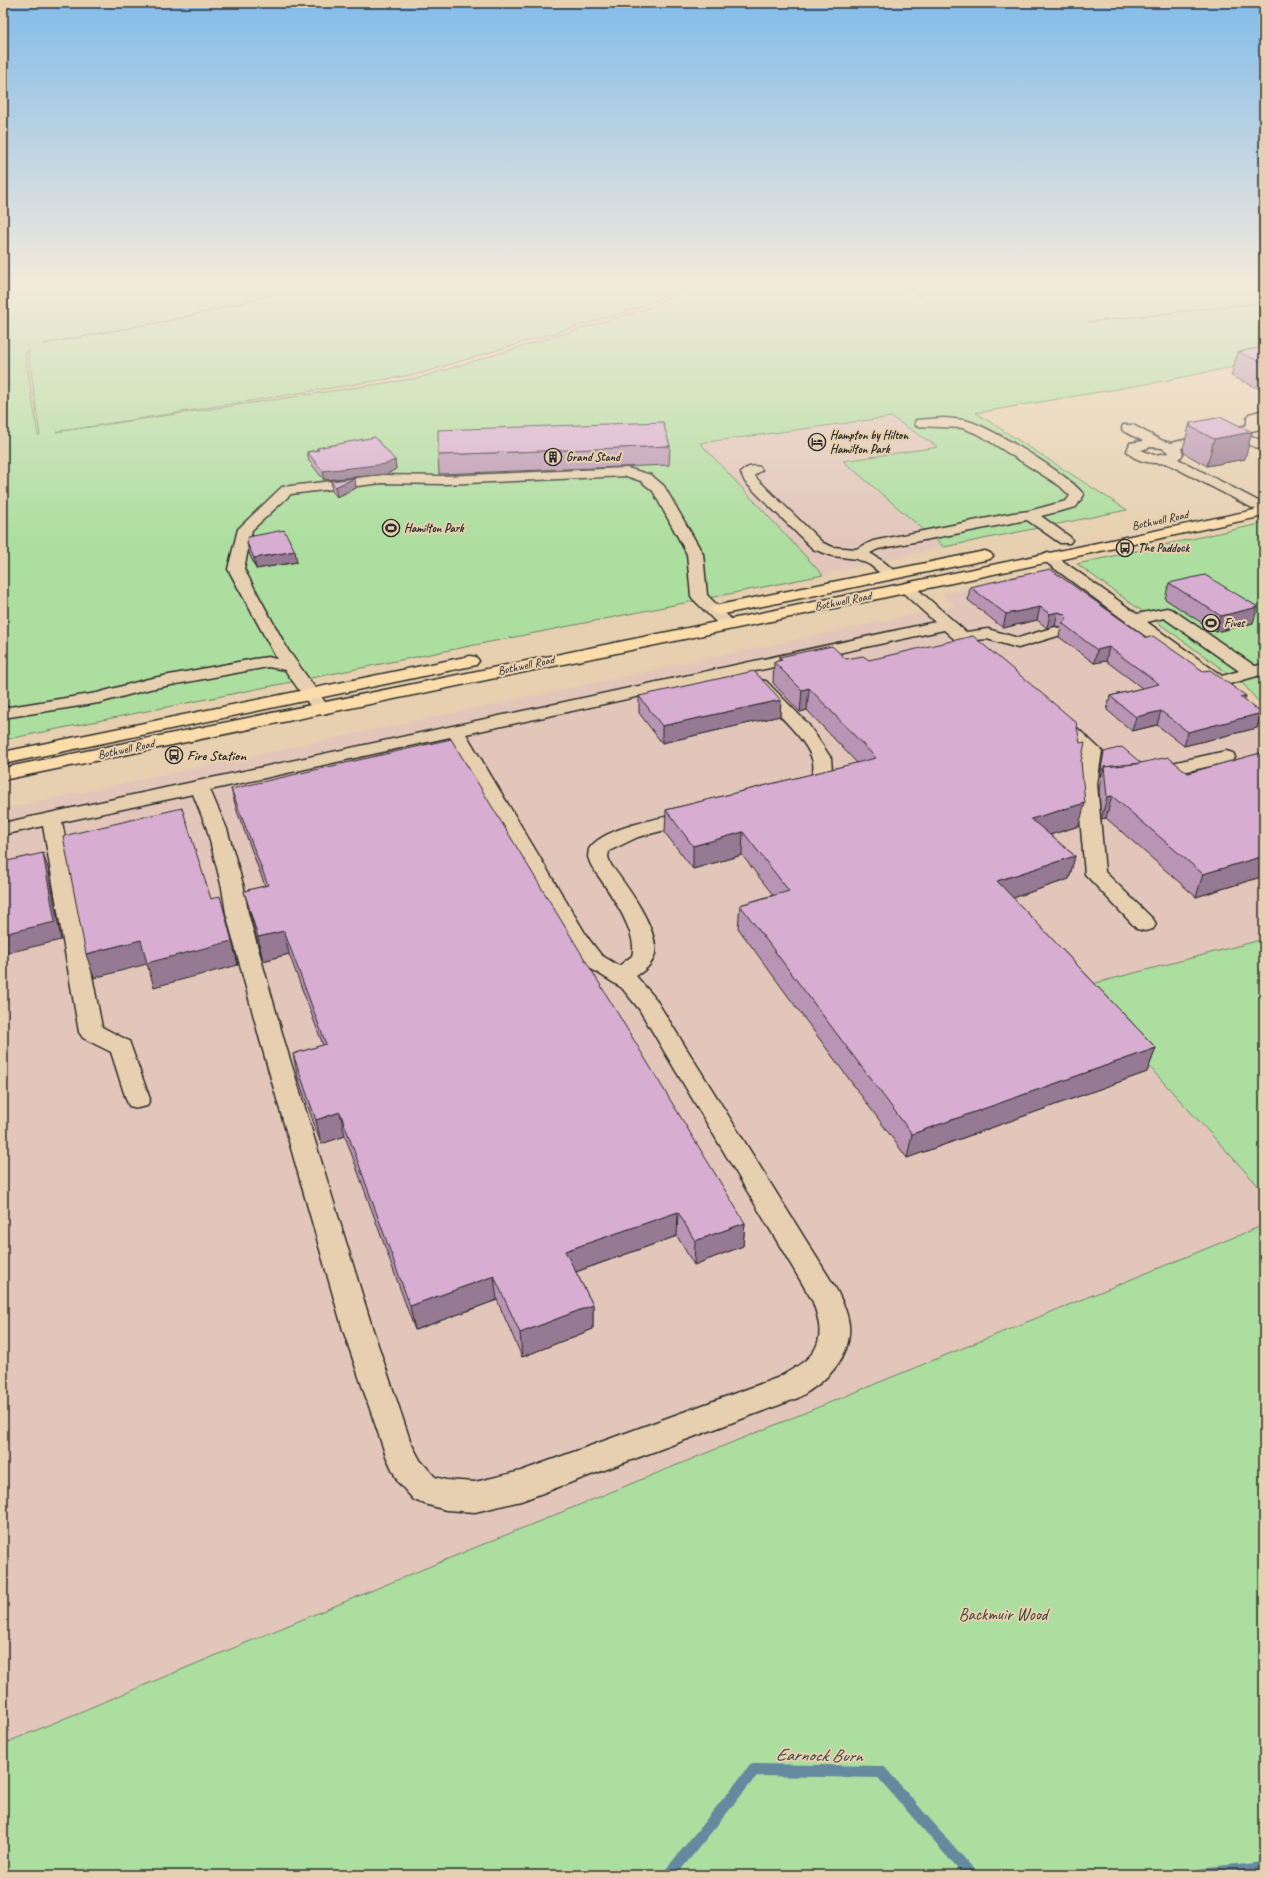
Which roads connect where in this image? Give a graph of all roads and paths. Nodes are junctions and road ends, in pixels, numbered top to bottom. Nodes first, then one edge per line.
1 (1264, 414) edge
2 (921, 423) dead end
3 (1128, 428) dead end
4 (1235, 432) junction
5 (1264, 447) edge
6 (1165, 450) junction
7 (755, 470) dead end
8 (1256, 500) edge
9 (1264, 511) edge
10 (1033, 515) junction
11 (1065, 540) junction
12 (1032, 547) junction
13 (859, 554) junction
14 (1048, 557) junction
15 (890, 574) junction
16 (907, 588) junction
17 (707, 613) junction
18 (1134, 620) junction
19 (727, 624) junction
20 (947, 624) junction
21 (1055, 632) dead end
22 (962, 637) junction
23 (482, 659) dead end
24 (291, 666) junction
25 (746, 667) junction
26 (998, 668) edge
27 (1258, 670) edge
28 (312, 694) junction
29 (321, 709) junction
30 (1046, 709) edge
31 (3, 713) edge
32 (455, 730) junction
33 (3, 758) edge
34 (1226, 758) dead end
35 (3, 774) edge
36 (1137, 776) edge
37 (1109, 781) edge
38 (1088, 784) junction
39 (199, 786) junction
40 (782, 794) edge
41 (709, 813) edge
42 (51, 818) junction
43 (3, 829) edge
44 (1145, 924) dead end
45 (618, 975) junction
46 (138, 1099) dead end

1 - 4 street
2 - 10 street
3 - 6 street
4 - 5 street
4 - 6 street
6 - 8 street
7 - 13 street
8 - 9 street
8 - 11 main road, Bothwell Road
9 - 14 main road, Bothwell Road
10 - 11 street
10 - 13 street
11 - 12 main road, Bothwell Road
12 - 14 main road
12 - 15 main road, Bothwell Road
13 - 15 street
14 - 16 main road, Bothwell Road
14 - 18 street
15 - 16 main road
15 - 17 main road, Bothwell Road
16 - 19 main road, Bothwell Road
16 - 20 street
17 - 19 street
17 - 24 street
18 - 27 street
18 - 27 street
19 - 29 main road, Bothwell Road
20 - 22 street
20 - 25 street
21 - 22 street
22 - 26 street
23 - 28 main road, Bothwell Road
24 - 28 street
24 - 31 street
25 - 32 street
25 - 40 street
28 - 29 street
28 - 33 main road, Bothwell Road
29 - 35 main road, Bothwell Road
30 - 38 street
32 - 39 street
32 - 45 street
34 - 36 street
37 - 38 street
38 - 44 street
39 - 42 street
39 - 45 street
41 - 45 street
42 - 43 street
42 - 46 street

